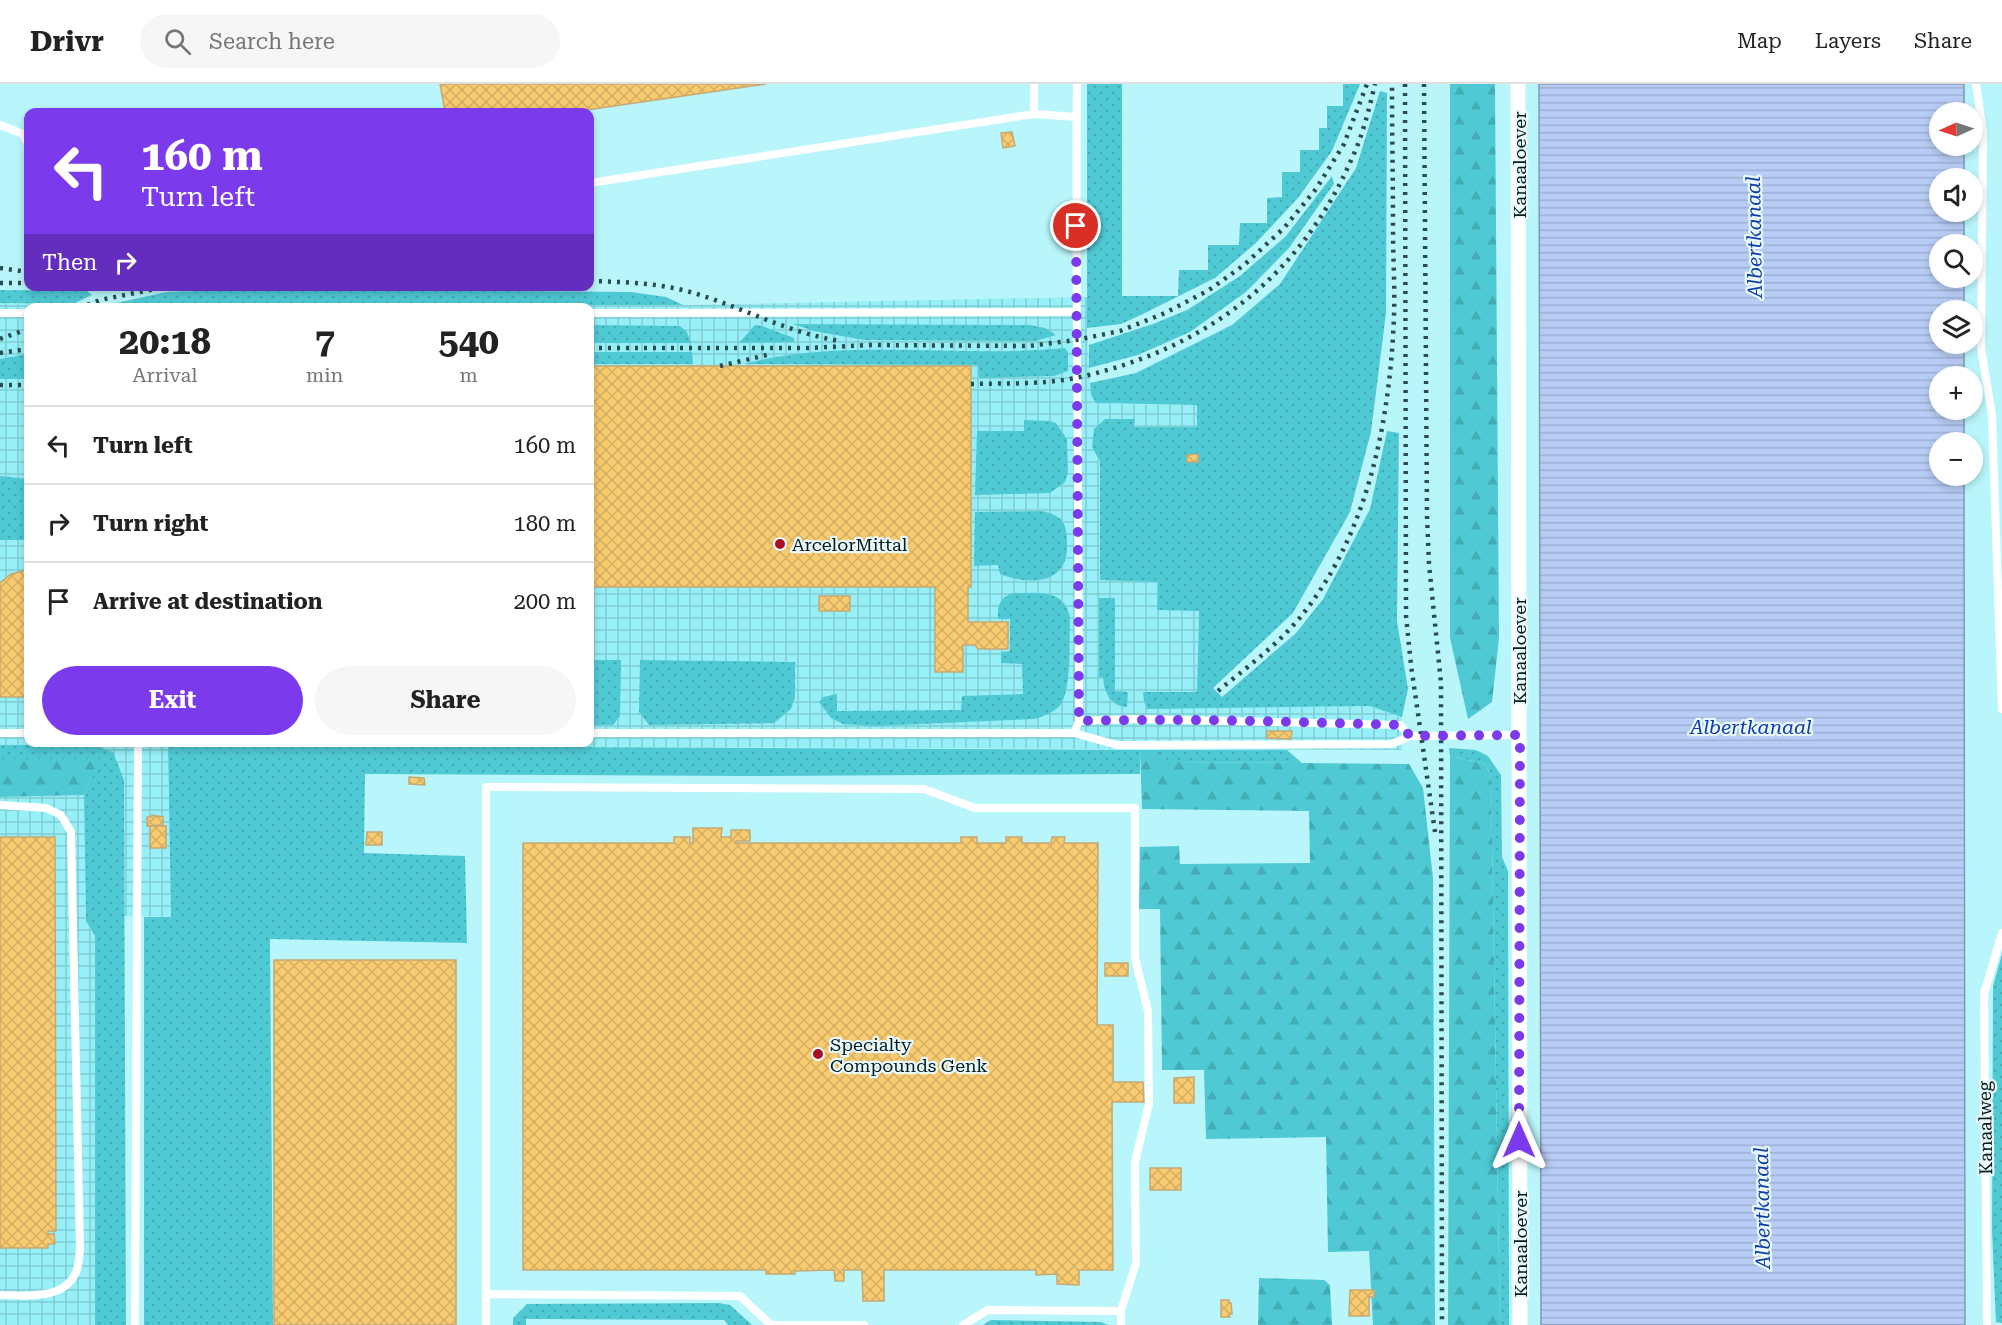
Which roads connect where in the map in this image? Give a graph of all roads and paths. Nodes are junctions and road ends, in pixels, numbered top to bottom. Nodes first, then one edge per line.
1 (1034, 84) edge
2 (1077, 84) edge
3 (1518, 84) edge
4 (1976, 84) edge
5 (1034, 114) junction
6 (1077, 117) junction
7 (0, 125) edge
8 (24, 136) edge
9 (594, 182) edge
10 (1076, 312) junction
11 (0, 313) edge
12 (24, 313) edge
13 (594, 313) edge
14 (2002, 709) edge
15 (1079, 721) junction
16 (0, 733) edge
17 (24, 733) edge
18 (594, 733) edge
19 (1074, 734) junction
20 (1520, 735) junction
21 (1410, 736) junction
22 (138, 747) edge
23 (0, 806) edge
24 (2002, 933) edge
25 (486, 1294) junction
26 (0, 1295) edge
27 (1121, 1311) junction
28 (135, 1325) edge
29 (486, 1325) edge
30 (864, 1325) edge
31 (963, 1325) edge
32 (1121, 1325) edge
33 (1520, 1325) edge
34 (1987, 1325) edge

1 - 5 lane
2 - 6 lane
3 - 20 street, Kanaaloever
4 - 14 lane
5 - 6 lane
5 - 9 lane
6 - 10 lane
7 - 8 lane
10 - 13 lane
10 - 15 lane
11 - 12 lane
15 - 19 lane
15 - 21 lane
16 - 17 lane
18 - 19 lane
19 - 21 lane
20 - 21 lane
20 - 33 street, Kanaaloever
22 - 28 lane
23 - 26 lane
24 - 34 lane, Kanaalweg
25 - 27 lane
25 - 29 lane
25 - 30 lane
27 - 31 lane
27 - 32 lane

